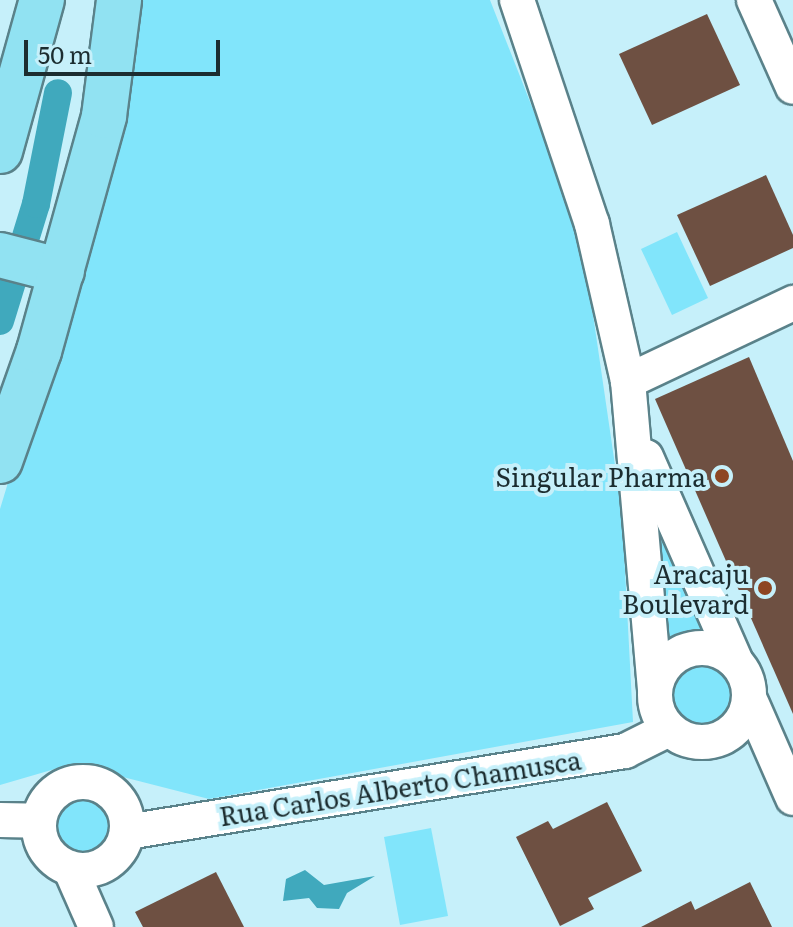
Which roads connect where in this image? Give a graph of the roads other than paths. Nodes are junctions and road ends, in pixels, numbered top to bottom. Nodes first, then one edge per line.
1 (42, 0) edge
2 (119, 0) edge
3 (517, 0) edge
4 (754, 0) edge
5 (793, 87) edge
6 (0, 151) edge
7 (34, 264) edge
8 (793, 303) edge
9 (628, 381) junction
10 (635, 432) junction
11 (0, 461) edge
12 (736, 662) junction
13 (655, 690) junction
14 (750, 700) junction
15 (669, 729) junction
16 (793, 798) edge
17 (0, 820) edge
18 (39, 821) junction
19 (127, 832) junction
20 (70, 868) junction
21 (96, 927) edge

1 - 6 main road
2 - 7 main road
3 - 9 street
4 - 5 street
7 - 11 main road
8 - 9 street
9 - 10 street
10 - 12 street
10 - 13 street
12 - 13 street
12 - 14 street
13 - 15 street
14 - 15 street
14 - 16 street
15 - 19 street, Rua Carlos Alberto Chamusca
17 - 18 street
18 - 19 street
18 - 20 street
19 - 20 street
20 - 21 street

